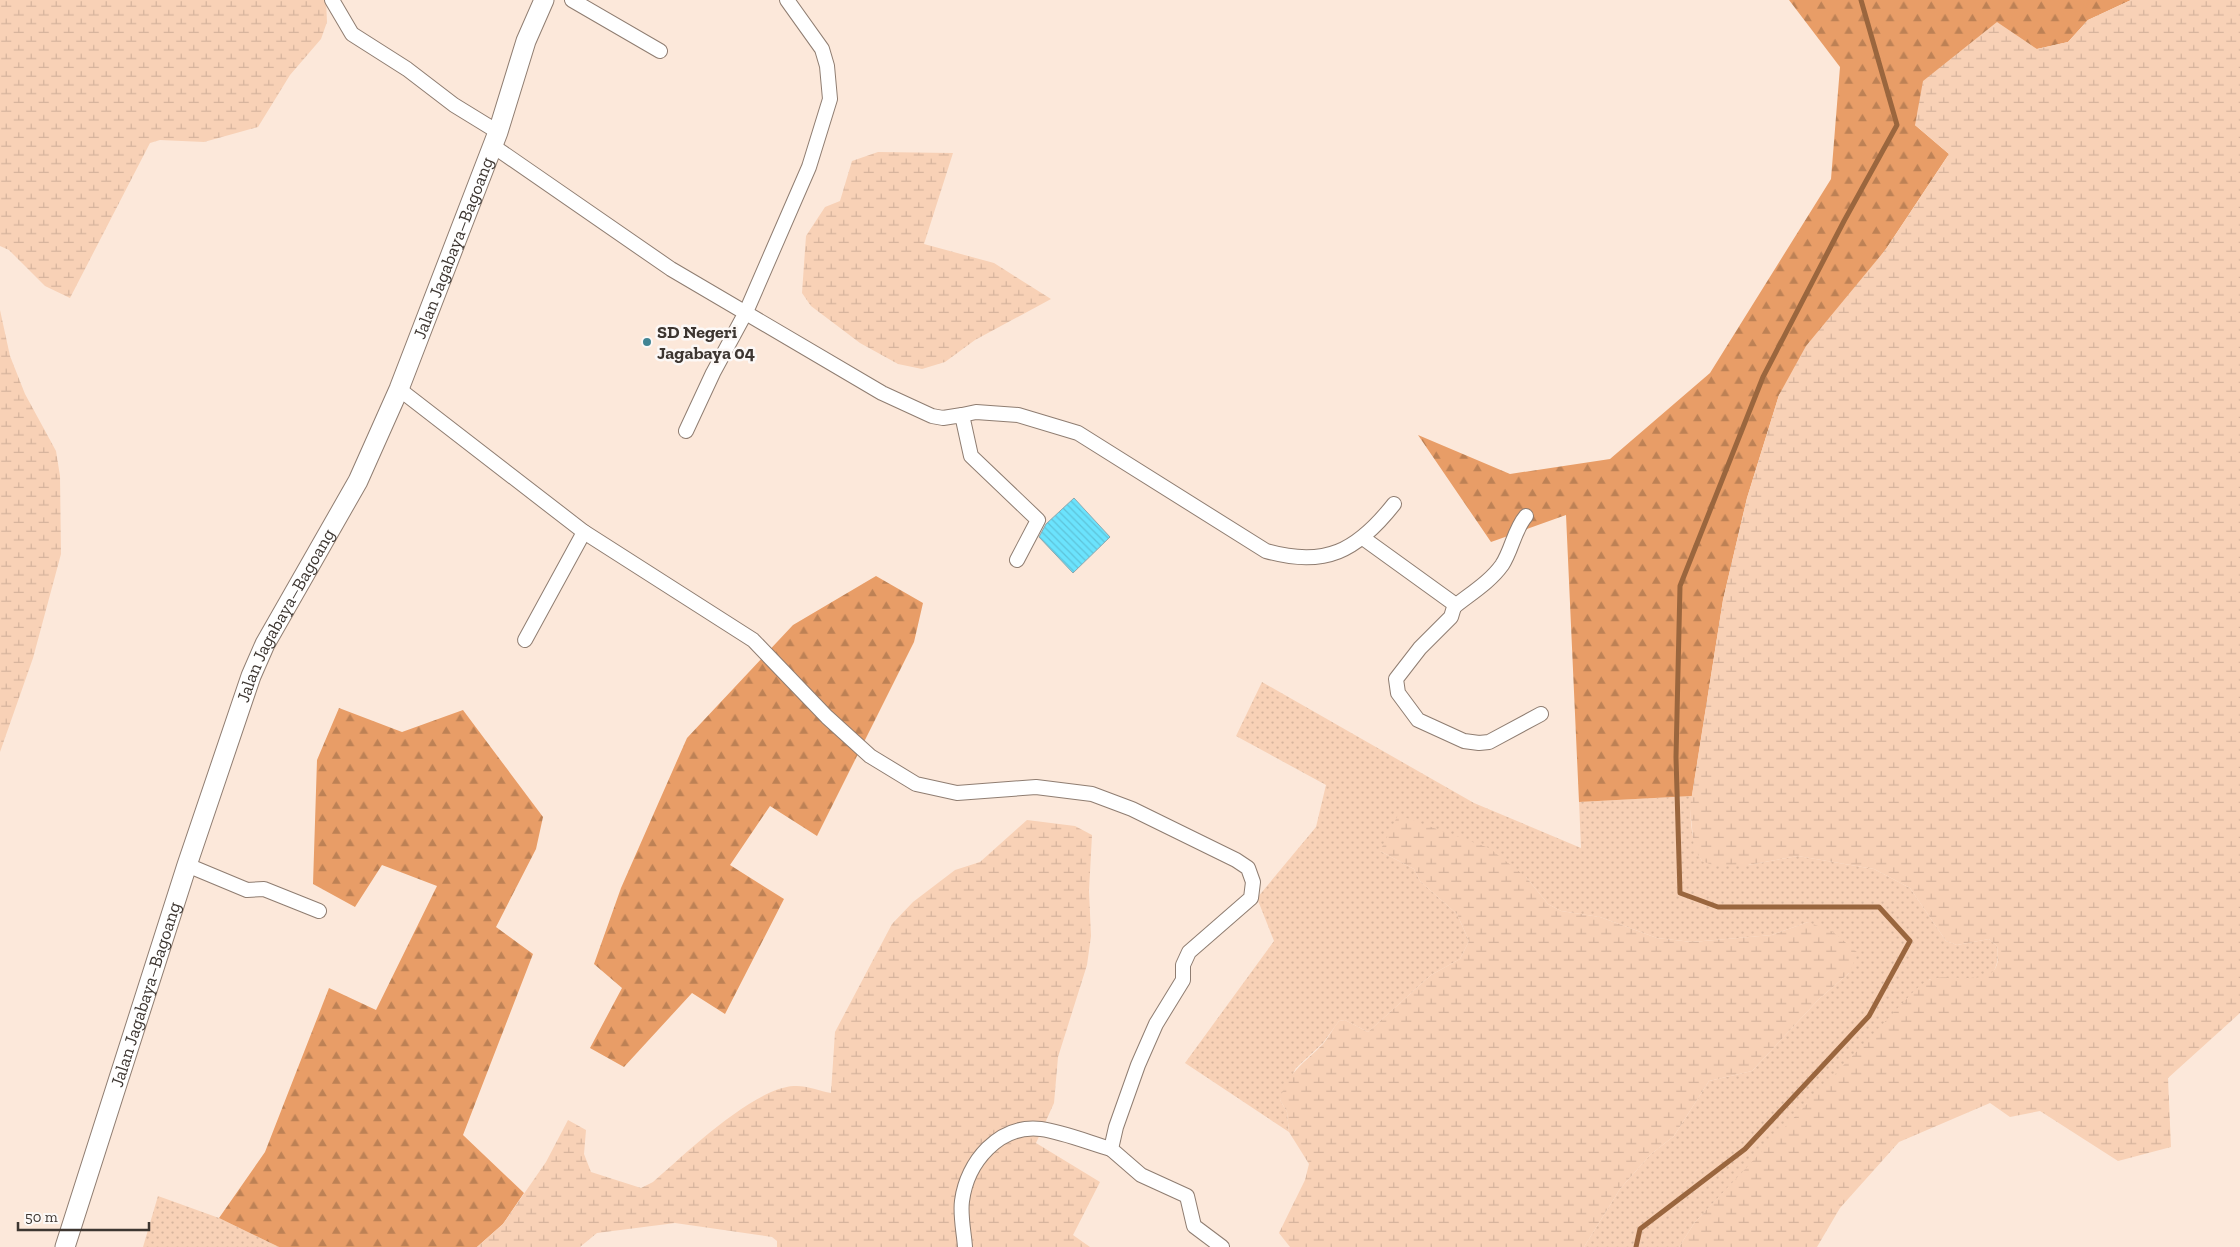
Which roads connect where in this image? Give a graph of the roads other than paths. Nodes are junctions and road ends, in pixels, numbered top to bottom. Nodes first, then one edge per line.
1 (332, 0) edge
2 (544, 0) edge
3 (572, 0) edge
4 (787, 0) edge
5 (660, 51) dead end
6 (496, 139) junction
7 (746, 312) junction
8 (399, 389) junction
9 (962, 415) junction
10 (686, 431) dead end
11 (1394, 504) dead end
12 (1526, 516) dead end
13 (584, 532) junction
14 (1363, 538) junction
15 (1017, 560) dead end
16 (1454, 607) junction
17 (525, 640) dead end
18 (1541, 714) dead end
19 (187, 865) junction
20 (319, 911) dead end
21 (1111, 1149) junction
22 (65, 1247) edge
23 (965, 1247) edge
24 (1222, 1247) edge

1 - 6 street
2 - 6 street, Jalan Jagabaya–Bagoang
3 - 5 street
4 - 7 street
6 - 7 street
6 - 8 street, Jalan Jagabaya–Bagoang
7 - 9 street
7 - 10 street
8 - 13 street
8 - 19 street, Jalan Jagabaya–Bagoang
9 - 14 street
9 - 15 street
11 - 14 street
12 - 16 street
13 - 17 street
13 - 21 street
14 - 16 street
16 - 18 street
19 - 20 street
19 - 22 street, Jalan Jagabaya–Bagoang
21 - 23 street
21 - 24 street

